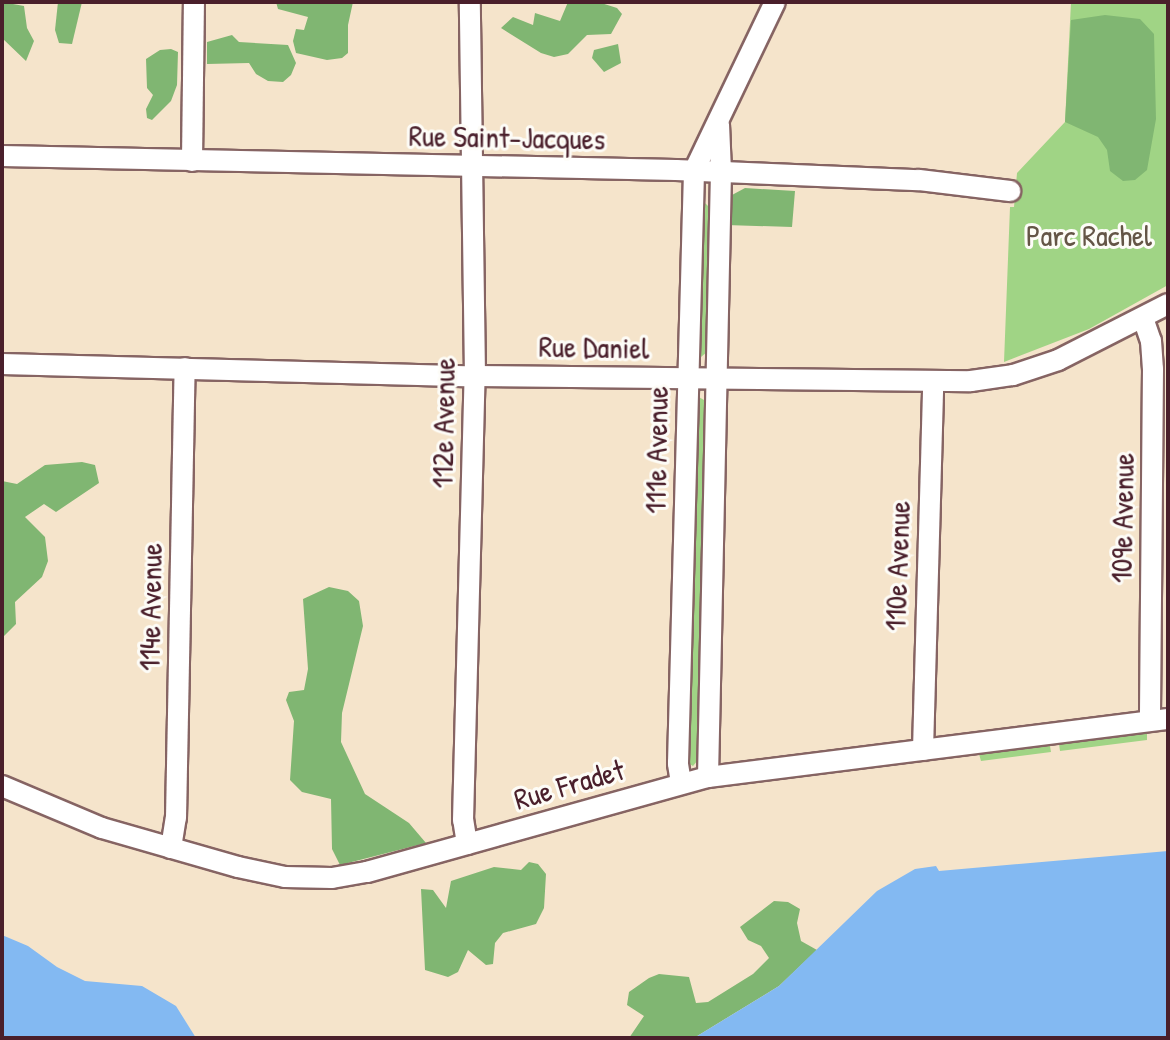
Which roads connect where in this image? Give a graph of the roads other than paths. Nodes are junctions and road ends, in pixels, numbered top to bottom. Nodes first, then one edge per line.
1 (194, 2) edge
2 (470, 2) edge
3 (775, 2) edge
4 (719, 125) junction
5 (2, 156) edge
6 (192, 161) junction
7 (472, 166) junction
8 (694, 171) junction
9 (721, 172) junction
10 (1010, 191) dead end
11 (1168, 304) edge
12 (1143, 318) junction
13 (2, 364) edge
14 (185, 368) junction
15 (475, 376) junction
16 (687, 379) junction
17 (715, 379) junction
18 (933, 383) junction
19 (1159, 720) edge
20 (923, 750) junction
21 (708, 777) junction
22 (681, 783) junction
23 (2, 786) edge
24 (467, 844) junction
25 (171, 848) junction

1 - 6 street
2 - 7 street, 112e Avenue
3 - 4 street, 111e Avenue
4 - 8 street, 111e Avenue
4 - 9 street, 111e Avenue
5 - 6 street, Rue Saint-Jacques
6 - 7 street, Rue Saint-Jacques
7 - 8 street, Rue Saint-Jacques
7 - 15 street, 112e Avenue
8 - 9 street, Rue Saint-Jacques
8 - 16 street, 111e Avenue
9 - 10 street, Rue Saint-Jacques
9 - 17 street, 111e Avenue
11 - 12 street, Rue Daniel
12 - 18 street, Rue Daniel
12 - 19 street, 109e Avenue
13 - 14 street, Rue Daniel
14 - 15 street, Rue Daniel
14 - 25 street, 114e Avenue
15 - 16 street, Rue Daniel
15 - 24 street, 112e Avenue
16 - 17 street, Rue Daniel
16 - 22 street, 111e Avenue
17 - 18 street, Rue Daniel
17 - 21 street, 111e Avenue
18 - 20 street, 110e Avenue
19 - 20 street, Rue Fradet
20 - 21 street, Rue Fradet
21 - 22 street, Rue Fradet
22 - 24 street, Rue Fradet
23 - 25 street, Rue Fradet
24 - 25 street, Rue Fradet

